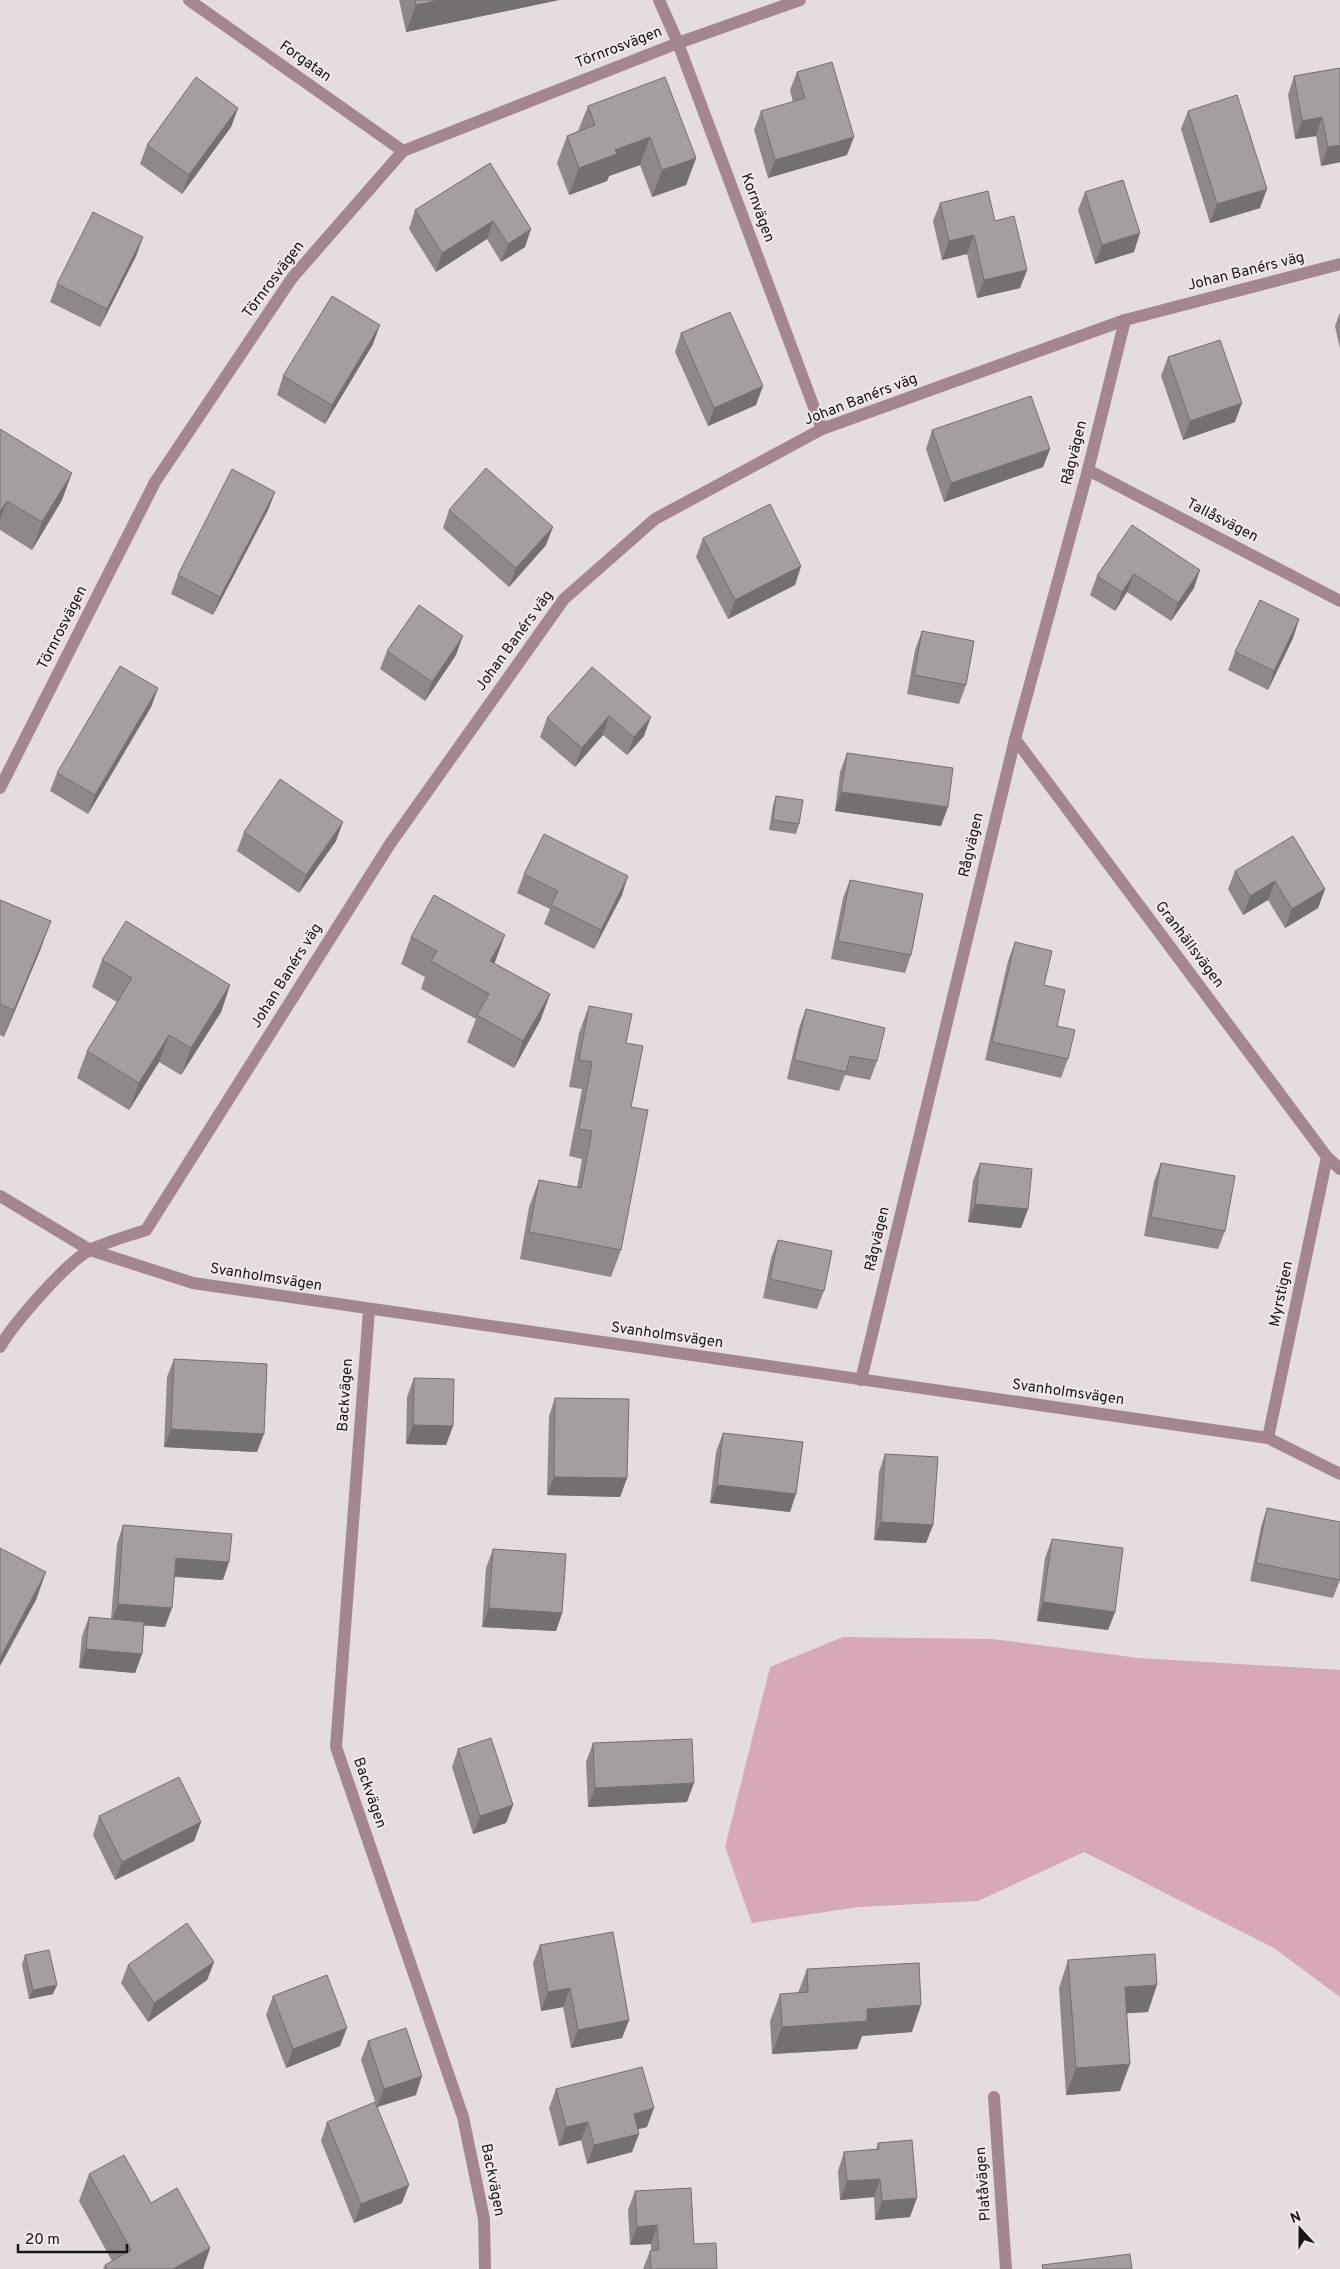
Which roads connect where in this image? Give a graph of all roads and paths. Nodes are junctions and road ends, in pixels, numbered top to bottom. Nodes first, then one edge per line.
1 (188, 0) edge
2 (659, 0) edge
3 (800, 0) edge
4 (678, 43) junction
5 (403, 151) junction
6 (1340, 264) edge
7 (1125, 320) junction
8 (822, 429) junction
9 (1088, 470) junction
10 (1340, 601) edge
11 (1015, 739) junction
12 (0, 788) edge
13 (1327, 1157) junction
14 (1340, 1169) edge
15 (0, 1196) edge
16 (90, 1250) junction
17 (369, 1310) junction
18 (0, 1347) edge
19 (861, 1380) junction
20 (1268, 1438) junction
21 (1340, 1474) edge
22 (994, 2097) dead end
23 (485, 2269) edge
24 (1006, 2269) edge

1 - 5 street, Forgatan
2 - 4 street, Kornvägen
3 - 4 street, Törnrosvägen
4 - 5 street, Törnrosvägen
4 - 8 street, Kornvägen
5 - 12 street, Törnrosvägen
6 - 7 street, Johan Banérs väg
7 - 8 street, Johan Banérs väg
7 - 9 street, Rågvägen
8 - 16 street, Johan Banérs väg
9 - 10 street, Tallåsvägen
9 - 11 street, Rågvägen
11 - 13 street, Granhällsvägen
11 - 19 street, Rågvägen
13 - 14 street, Granhällsvägen
13 - 20 street, Myrstigen
15 - 16 street, Svanholmsvägen
16 - 17 street, Svanholmsvägen
16 - 18 street, Johan Banérs väg
17 - 19 street, Svanholmsvägen
17 - 23 street, Backvägen
19 - 20 street, Svanholmsvägen
20 - 21 street, Svanholmsvägen
22 - 24 street, Platåvägen

